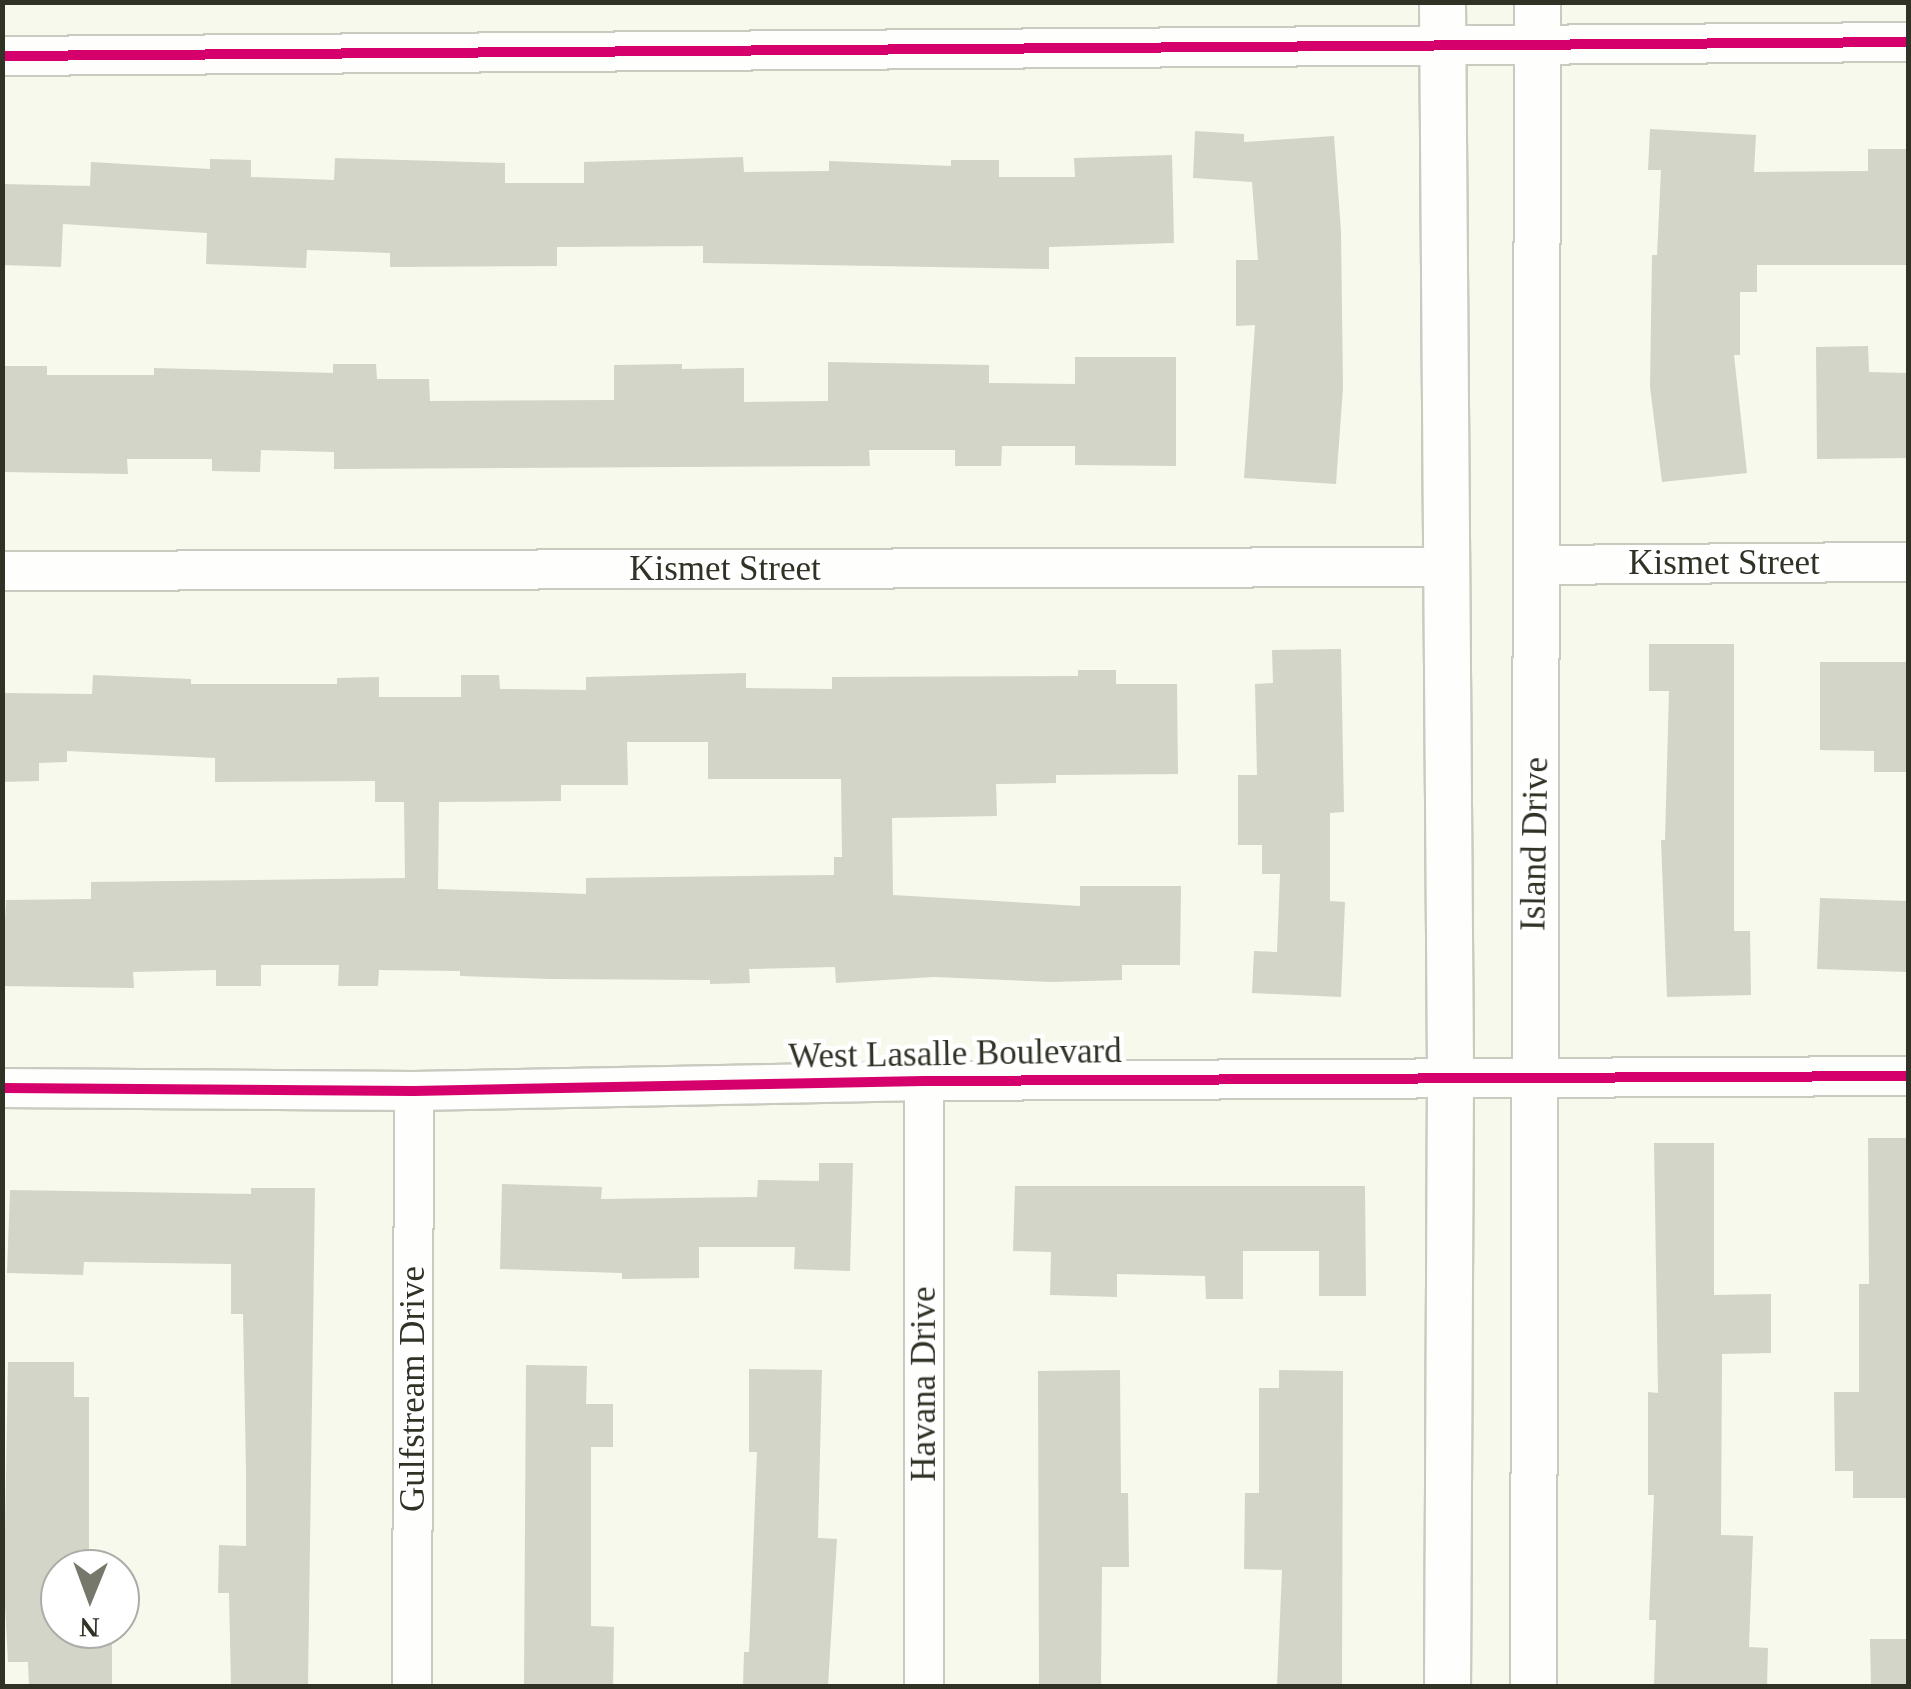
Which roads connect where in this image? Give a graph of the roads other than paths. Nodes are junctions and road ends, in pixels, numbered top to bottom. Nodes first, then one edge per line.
1 (1442, 24) edge
2 (1537, 24) edge
3 (1908, 42) edge
4 (2, 56) edge
5 (1908, 562) edge
6 (1539, 565) junction
7 (1448, 567) junction
8 (2, 572) edge
9 (1908, 1076) edge
10 (1450, 1078) junction
11 (1532, 1078) junction
12 (924, 1081) junction
13 (2, 1088) edge
14 (414, 1091) junction
15 (412, 1686) edge
16 (924, 1686) edge
17 (1448, 1686) edge
18 (1534, 1686) edge

1 - 2 street
1 - 4 street
1 - 7 street
2 - 3 street
2 - 6 street, Island Drive
5 - 6 street, Kismet Street
6 - 11 street, Island Drive
7 - 8 street, Kismet Street
7 - 10 street
9 - 11 street, West Lasalle Boulevard
10 - 11 street, West Lasalle Boulevard
10 - 12 street, West Lasalle Boulevard
10 - 17 street
11 - 18 street, Island Drive
12 - 14 street, West Lasalle Boulevard
12 - 16 street, Havana Drive
13 - 14 street, West Lasalle Boulevard
14 - 15 street, Gulfstream Drive

